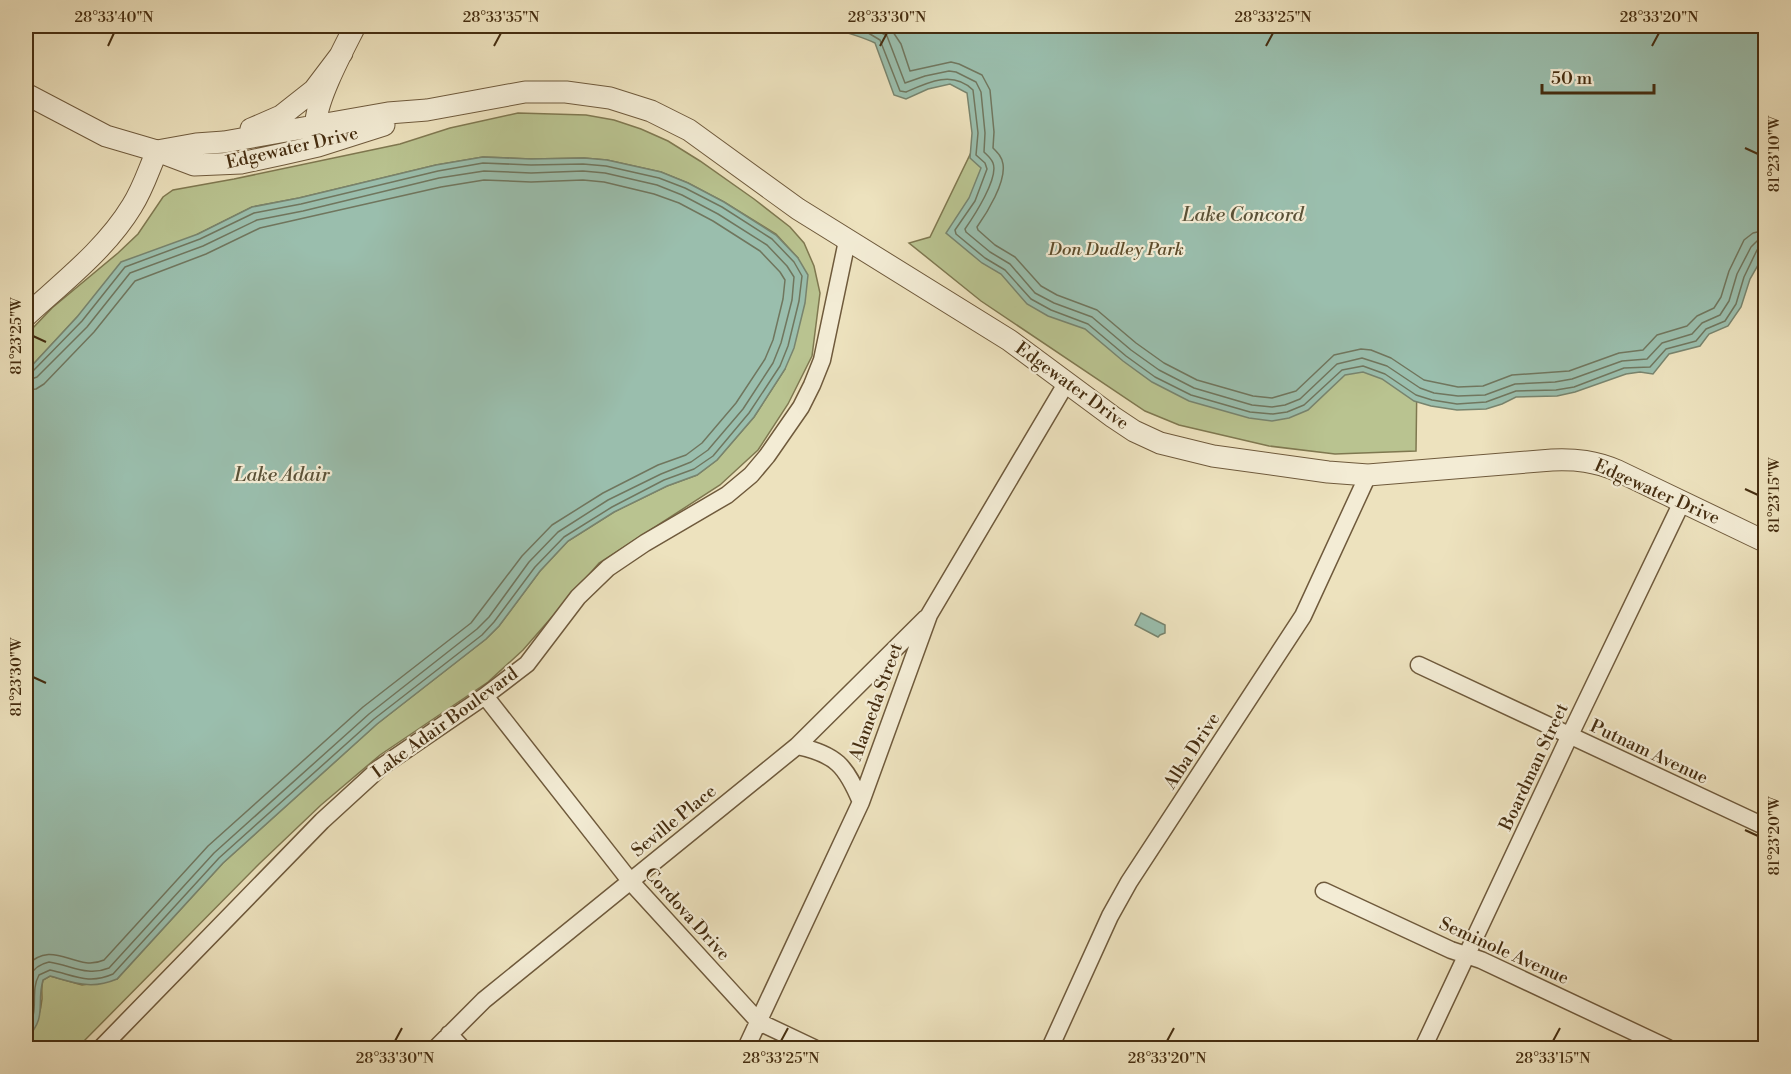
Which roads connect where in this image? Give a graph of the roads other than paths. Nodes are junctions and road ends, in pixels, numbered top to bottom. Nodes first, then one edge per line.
1 (355, 26) edge
2 (342, 53) junction
3 (26, 94) edge
4 (317, 136) junction
5 (220, 142) junction
6 (157, 151) junction
7 (847, 242) junction
8 (26, 316) edge
9 (1067, 381) junction
10 (1368, 475) junction
11 (1682, 502) junction
12 (1766, 542) edge
13 (929, 615) junction
14 (1419, 665) dead end
15 (485, 696) junction
16 (1569, 737) junction
17 (797, 746) junction
18 (861, 802) junction
19 (1766, 827) edge
20 (631, 882) junction
21 (1324, 891) dead end
22 (1468, 956) junction
23 (759, 1022) junction
24 (449, 1035) junction
25 (101, 1048) edge
26 (436, 1048) edge
27 (462, 1048) edge
28 (746, 1048) edge
29 (814, 1048) edge
30 (1050, 1048) edge
31 (1424, 1048) edge
32 (1668, 1048) edge

1 - 2 street
2 - 4 street
2 - 5 street
3 - 6 street, Edgewater Drive
4 - 5 street, Edgewater Drive
4 - 6 street, Edgewater Drive
4 - 7 street, Edgewater Drive
5 - 6 street, Edgewater Drive
6 - 8 street
7 - 9 street, Edgewater Drive
7 - 15 street, Lake Adair Boulevard
9 - 10 street, Edgewater Drive
9 - 13 street, Alameda Street
10 - 11 street, Edgewater Drive
10 - 30 street, Alba Drive
11 - 12 street, Edgewater Drive
11 - 16 street, Boardman Street
13 - 17 street, Seville Place
13 - 18 street, Alameda Street
14 - 16 street, Putnam Avenue
15 - 20 street, Cordova Drive
15 - 25 street, Lake Adair Boulevard
16 - 19 street, Putnam Avenue
16 - 22 street, Boardman Street
17 - 18 street
17 - 20 street, Seville Place
18 - 23 street, Alameda Street
20 - 23 street, Cordova Drive
20 - 24 street, Seville Place
21 - 22 street, Seminole Avenue
22 - 31 street, Boardman Street
22 - 32 street, Seminole Avenue
23 - 28 street, Alameda Street
23 - 29 street, Cordova Drive
24 - 26 street, Seville Place
24 - 27 street

